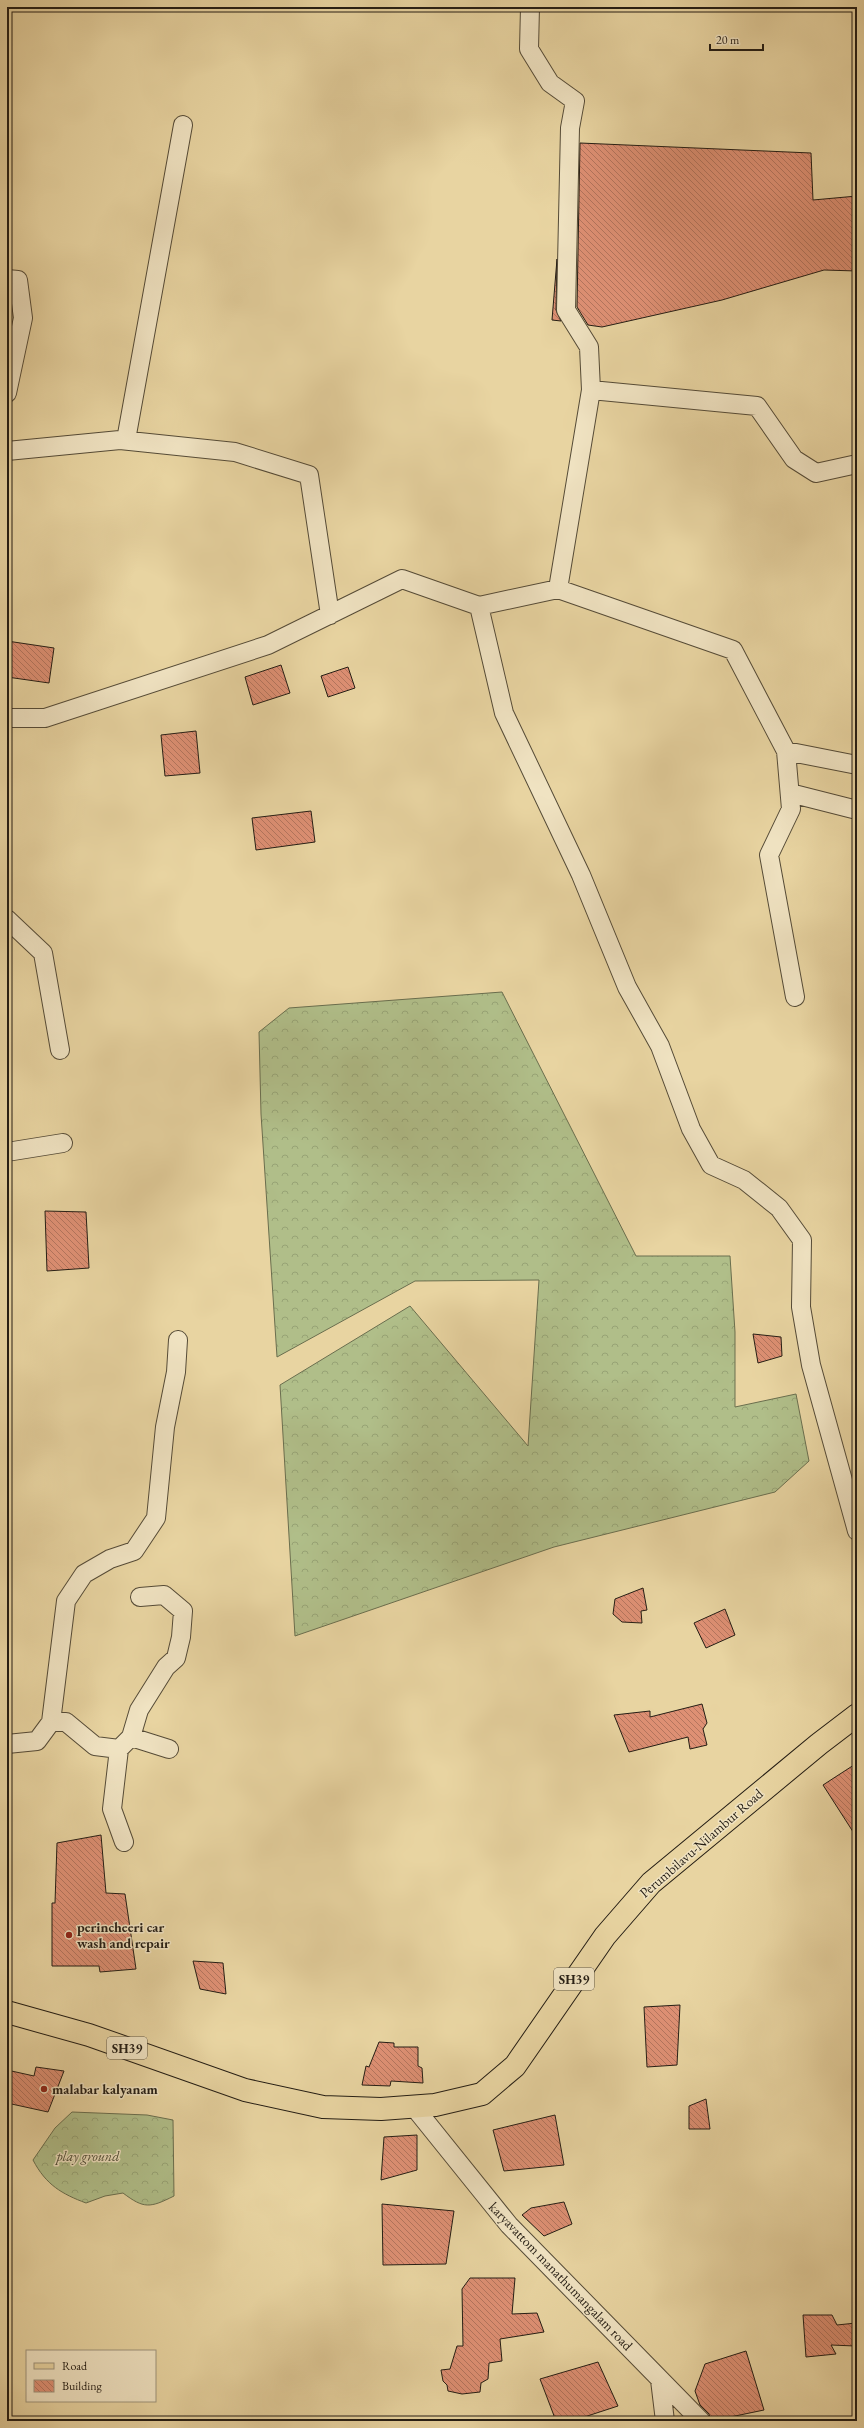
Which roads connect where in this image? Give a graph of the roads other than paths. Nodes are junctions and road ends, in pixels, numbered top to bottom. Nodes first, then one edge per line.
1 (530, 7) edge
2 (182, 125) dead end
3 (7, 279) edge
4 (591, 390) junction
5 (7, 393) edge
6 (126, 440) junction
7 (7, 451) edge
8 (857, 464) edge
9 (558, 589) junction
10 (479, 606) junction
11 (330, 615) junction
12 (7, 718) edge
13 (786, 750) junction
14 (857, 765) edge
15 (790, 793) junction
16 (857, 810) edge
17 (7, 919) edge
18 (795, 997) dead end
19 (60, 1050) dead end
20 (63, 1143) dead end
21 (7, 1152) edge
22 (178, 1340) dead end
23 (857, 1531) edge
24 (140, 1597) dead end
25 (857, 1714) edge
26 (51, 1722) junction
27 (125, 1743) junction
28 (7, 1744) edge
29 (169, 1749) dead end
30 (124, 1842) dead end
31 (7, 2012) edge
32 (414, 2107) junction
33 (660, 2380) junction
34 (665, 2421) edge
35 (701, 2421) edge

1 - 4 street
2 - 6 street
3 - 5 street
4 - 8 street
4 - 9 street
6 - 7 street
6 - 11 street
9 - 10 street
9 - 13 street
10 - 11 street
10 - 23 street
11 - 12 street
13 - 14 street
13 - 15 street
15 - 16 street
15 - 18 street
17 - 19 street
20 - 21 street
22 - 26 street
24 - 27 street
25 - 32 main road, Perumbilavu-Nilambur Road / SH39
26 - 27 street
26 - 28 street
27 - 29 street
27 - 30 street
31 - 32 main road, Perumbilavu-Nilambur Road / SH39
32 - 33 street, karyavattom manathumangalam road
33 - 34 street
33 - 35 street, karyavattom manathumangalam road

